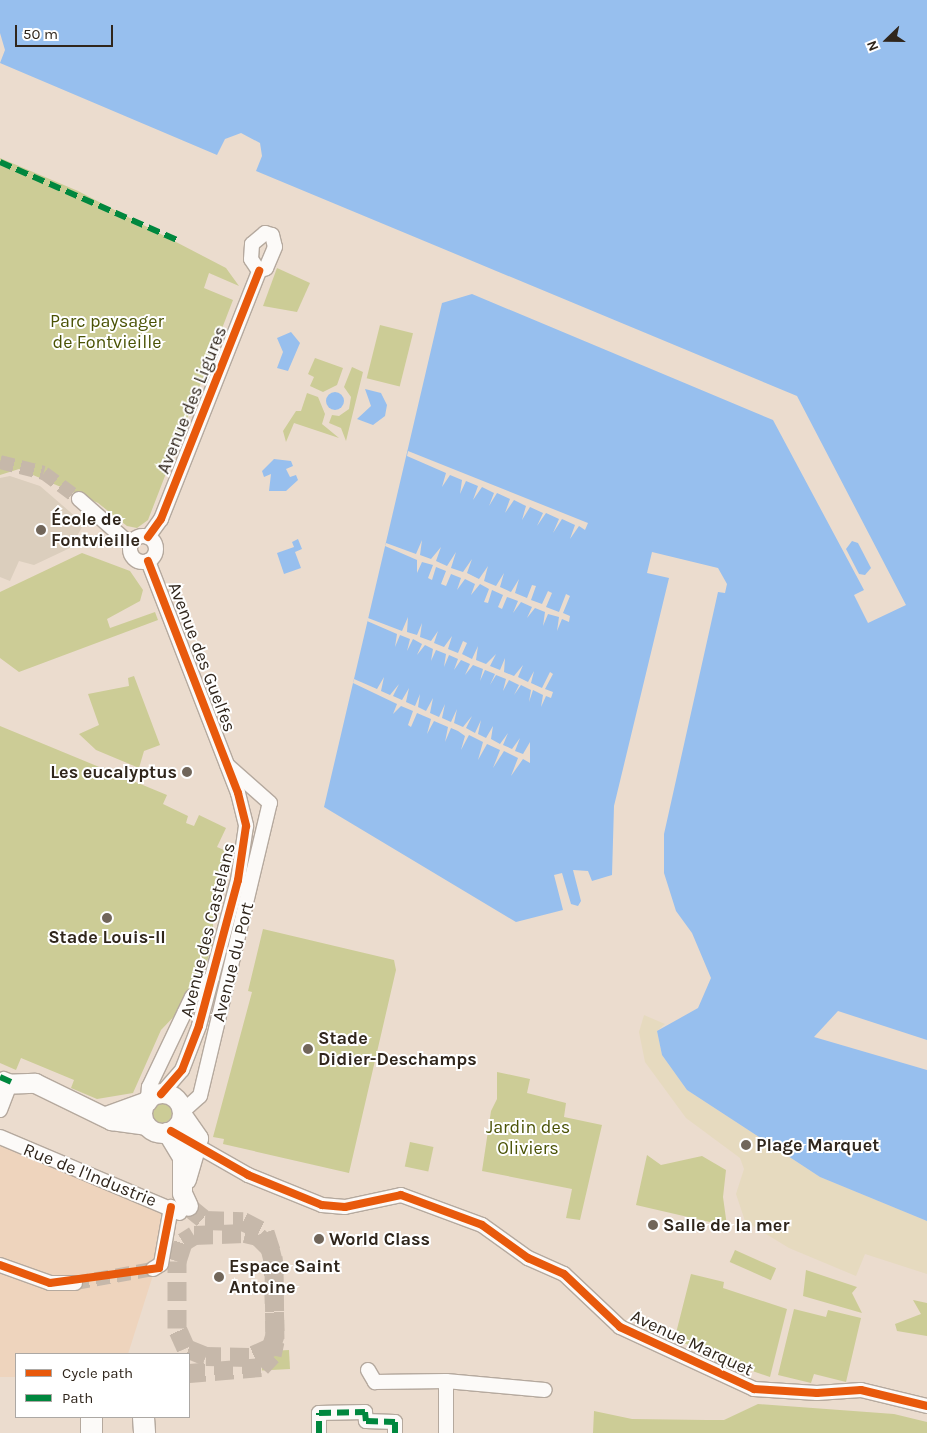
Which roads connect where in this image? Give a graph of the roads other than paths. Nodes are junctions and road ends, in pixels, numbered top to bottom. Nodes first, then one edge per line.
1 (259, 272) dead end
2 (79, 499) tunnel mouth
3 (148, 537) junction
4 (130, 544) junction
5 (148, 561) junction
6 (227, 765) junction
7 (212, 978) junction
8 (4, 1081) edge
9 (152, 1098) junction
10 (0, 1110) edge
11 (182, 1114) junction
12 (106, 1116) junction
13 (146, 1125) junction
14 (169, 1132) junction
15 (0, 1137) edge
16 (196, 1148) junction
17 (183, 1184) junction
18 (180, 1209) junction
19 (0, 1264) edge
20 (153, 1269) dead end
21 (74, 1283) tunnel mouth
22 (368, 1370) dead end
23 (446, 1381) junction
24 (545, 1390) dead end
25 (927, 1406) edge
26 (91, 1418) edge
27 (91, 1433) edge
28 (318, 1433) edge
29 (395, 1433) edge
30 (446, 1433) edge

1 - 3 street, Avenue des Ligures
2 - 4 street
3 - 4 street
3 - 5 street
4 - 5 street
5 - 6 street, Avenue des Guelfes
6 - 7 street, Avenue des Castelans
6 - 11 street, Avenue du Port
7 - 9 street, Avenue des Castelans
7 - 9 street, Avenue des Castelans
8 - 10 street
8 - 12 street
9 - 11 street
9 - 12 street, Avenue des Castelans
9 - 13 street
11 - 14 street
11 - 16 street
12 - 13 street
13 - 14 street
14 - 16 street, Avenue Marquet
14 - 17 street
15 - 18 street, Rue de l'Industrie
16 - 17 street
16 - 25 street, Avenue Marquet
17 - 18 street
18 - 20 street
19 - 21 street
22 - 23 street
23 - 24 street
23 - 30 street
26 - 27 main road
28 - 29 street

